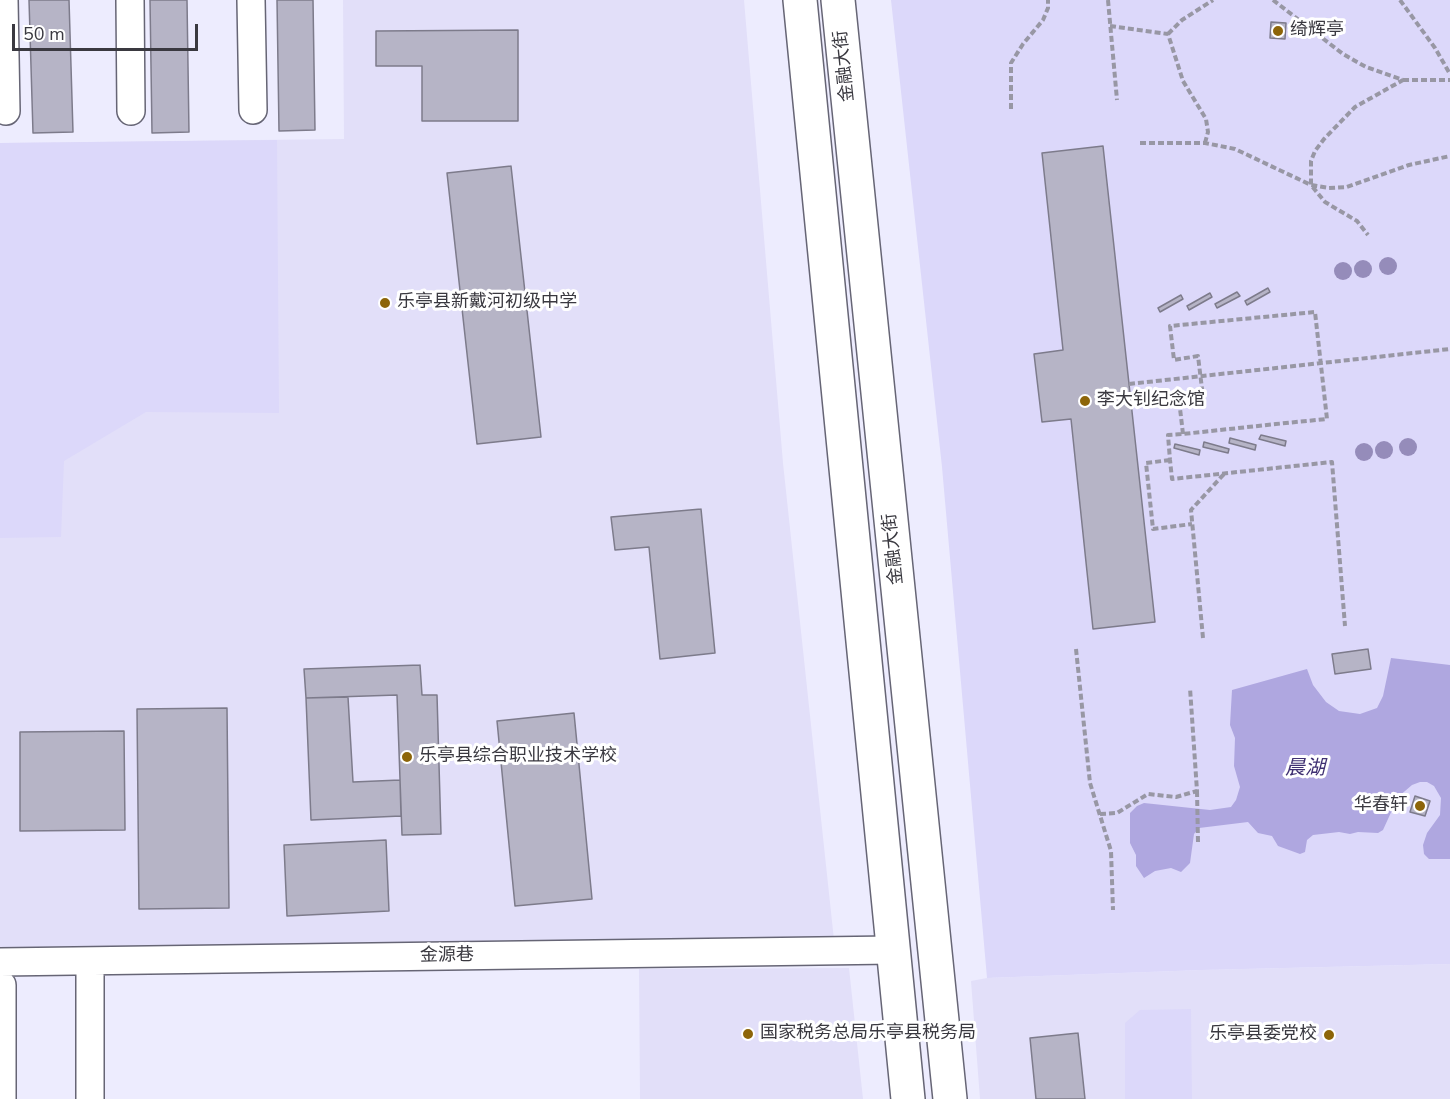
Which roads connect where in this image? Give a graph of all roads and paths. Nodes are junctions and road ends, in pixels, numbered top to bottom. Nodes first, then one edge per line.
1 (4, 0) edge
2 (130, 0) edge
3 (251, 0) edge
4 (800, 0) edge
5 (838, 0) edge
6 (1048, 0) edge
7 (1108, 0) edge
8 (1213, 0) edge
9 (1273, 0) edge
10 (1400, 0) edge
11 (1110, 26) junction
12 (1168, 34) junction
13 (1450, 74) edge
14 (1402, 80) junction
15 (1450, 80) edge
16 (1117, 100) dead end
17 (1011, 109) dead end
18 (253, 110) dead end
19 (6, 111) dead end
20 (131, 111) dead end
21 (1140, 143) dead end
22 (1205, 143) junction
23 (1450, 156) edge
24 (1311, 185) junction
25 (1368, 235) dead end
26 (1450, 349) edge
27 (1321, 363) junction
28 (1129, 384) dead end
29 (1183, 434) junction
30 (1170, 460) junction
31 (1224, 474) junction
32 (1192, 524) junction
33 (1345, 626) dead end
34 (1203, 638) dead end
35 (1076, 649) dead end
36 (1190, 688) dead end
37 (1197, 791) junction
38 (1100, 814) junction
39 (1198, 842) dead end
40 (1113, 910) dead end
41 (893, 950) junction
42 (90, 961) junction
43 (1, 974) edge
44 (2, 1099) edge
45 (90, 1099) edge
46 (908, 1099) edge
47 (950, 1099) edge

1 - 19 street
2 - 20 street
3 - 18 street
4 - 41 main road
5 - 47 main road, 金融大街
6 - 17 path
7 - 11 path
8 - 12 path
9 - 14 path
10 - 13 path
11 - 12 path
11 - 16 path
12 - 22 path
14 - 15 path
14 - 24 path
21 - 22 path
22 - 24 path
23 - 24 path
24 - 25 path
26 - 27 path
27 - 28 path
27 - 29 path
27 - 29 path
29 - 30 path
30 - 31 path
30 - 32 path
31 - 32 path
31 - 33 path
32 - 34 path
35 - 38 path
36 - 37 path
37 - 38 path
37 - 39 path
38 - 40 path
41 - 42 street, 金源巷
41 - 46 main road
42 - 43 street, 金源巷
42 - 45 street
43 - 44 street

